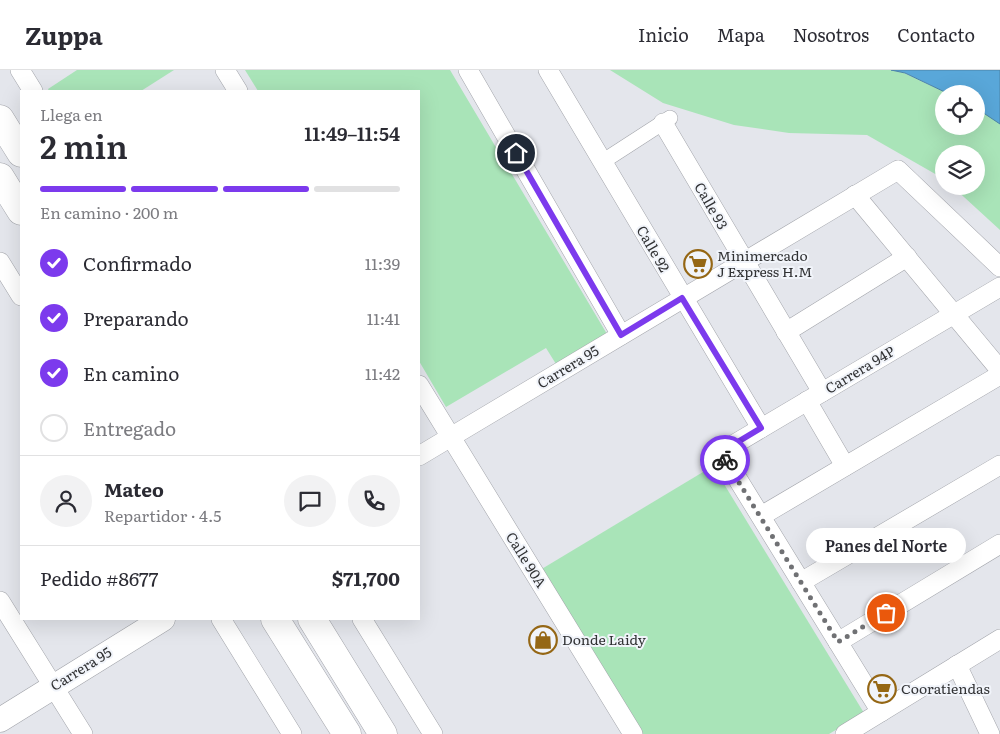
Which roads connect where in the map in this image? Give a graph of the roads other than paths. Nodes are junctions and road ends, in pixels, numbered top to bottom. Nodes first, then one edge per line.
1 (20, 70) edge
2 (224, 70) edge
3 (468, 70) edge
4 (548, 70) edge
5 (32, 90) edge
6 (237, 90) edge
7 (0, 119) edge
8 (666, 120) joint
9 (20, 152) edge
10 (602, 162) junction
11 (0, 177) edge
12 (856, 195) junction
13 (20, 209) edge
14 (907, 257) junction
15 (0, 262) edge
16 (744, 262) junction
17 (1000, 267) edge
18 (1000, 287) edge
19 (20, 294) edge
20 (682, 298) junction
21 (955, 314) junction
22 (786, 332) junction
23 (621, 335) junction
24 (1000, 370) edge
25 (1000, 375) edge
26 (420, 387) edge
27 (815, 397) junction
28 (761, 428) junction
29 (451, 437) junction
30 (420, 455) edge
31 (1000, 465) edge
32 (845, 466) junction
33 (761, 516) junction
34 (1000, 544) edge
35 (801, 582) junction
36 (0, 601) edge
37 (160, 620) edge
38 (222, 620) edge
39 (276, 620) edge
40 (313, 620) edge
41 (363, 620) edge
42 (1000, 639) edge
43 (838, 642) junction
44 (957, 665) junction
45 (53, 687) junction
46 (881, 712) junction
47 (0, 720) edge
48 (83, 734) edge
49 (292, 734) edge
50 (347, 734) edge
51 (383, 734) edge
52 (434, 734) edge
53 (633, 734) edge
54 (845, 734) edge
55 (990, 734) edge

1 - 5 street
2 - 6 street
3 - 23 street
4 - 10 street, Calle 92
7 - 9 main road
8 - 10 street
8 - 16 street, Calle 93
10 - 20 street, Calle 92
11 - 13 main road
12 - 14 street
12 - 16 street, Carrera 95
12 - 17 street, Carrera 95
14 - 21 street
14 - 22 street
15 - 19 street
16 - 20 street, Carrera 95
16 - 22 street, Calle 93
18 - 21 street, Carrera 94P
20 - 23 street, Carrera 95
20 - 28 street, Calle 92
21 - 24 street
21 - 27 street, Carrera 94P
22 - 27 street, Calle 93
23 - 29 street, Carrera 95
25 - 32 street
26 - 29 street, Calle 90A
27 - 28 street, Carrera 94P
27 - 32 street, Calle 93
28 - 33 street, Carrera 94P
29 - 30 street, Carrera 95
29 - 53 street, Calle 90A
31 - 35 street
32 - 33 street
33 - 35 street
34 - 43 street
35 - 43 street
36 - 45 street
37 - 45 street, Carrera 95
38 - 49 street
39 - 50 main road
40 - 51 main road
41 - 52 street
42 - 44 street
43 - 46 street
44 - 46 street
44 - 55 street
45 - 47 street, Carrera 95
45 - 48 street
46 - 54 street

